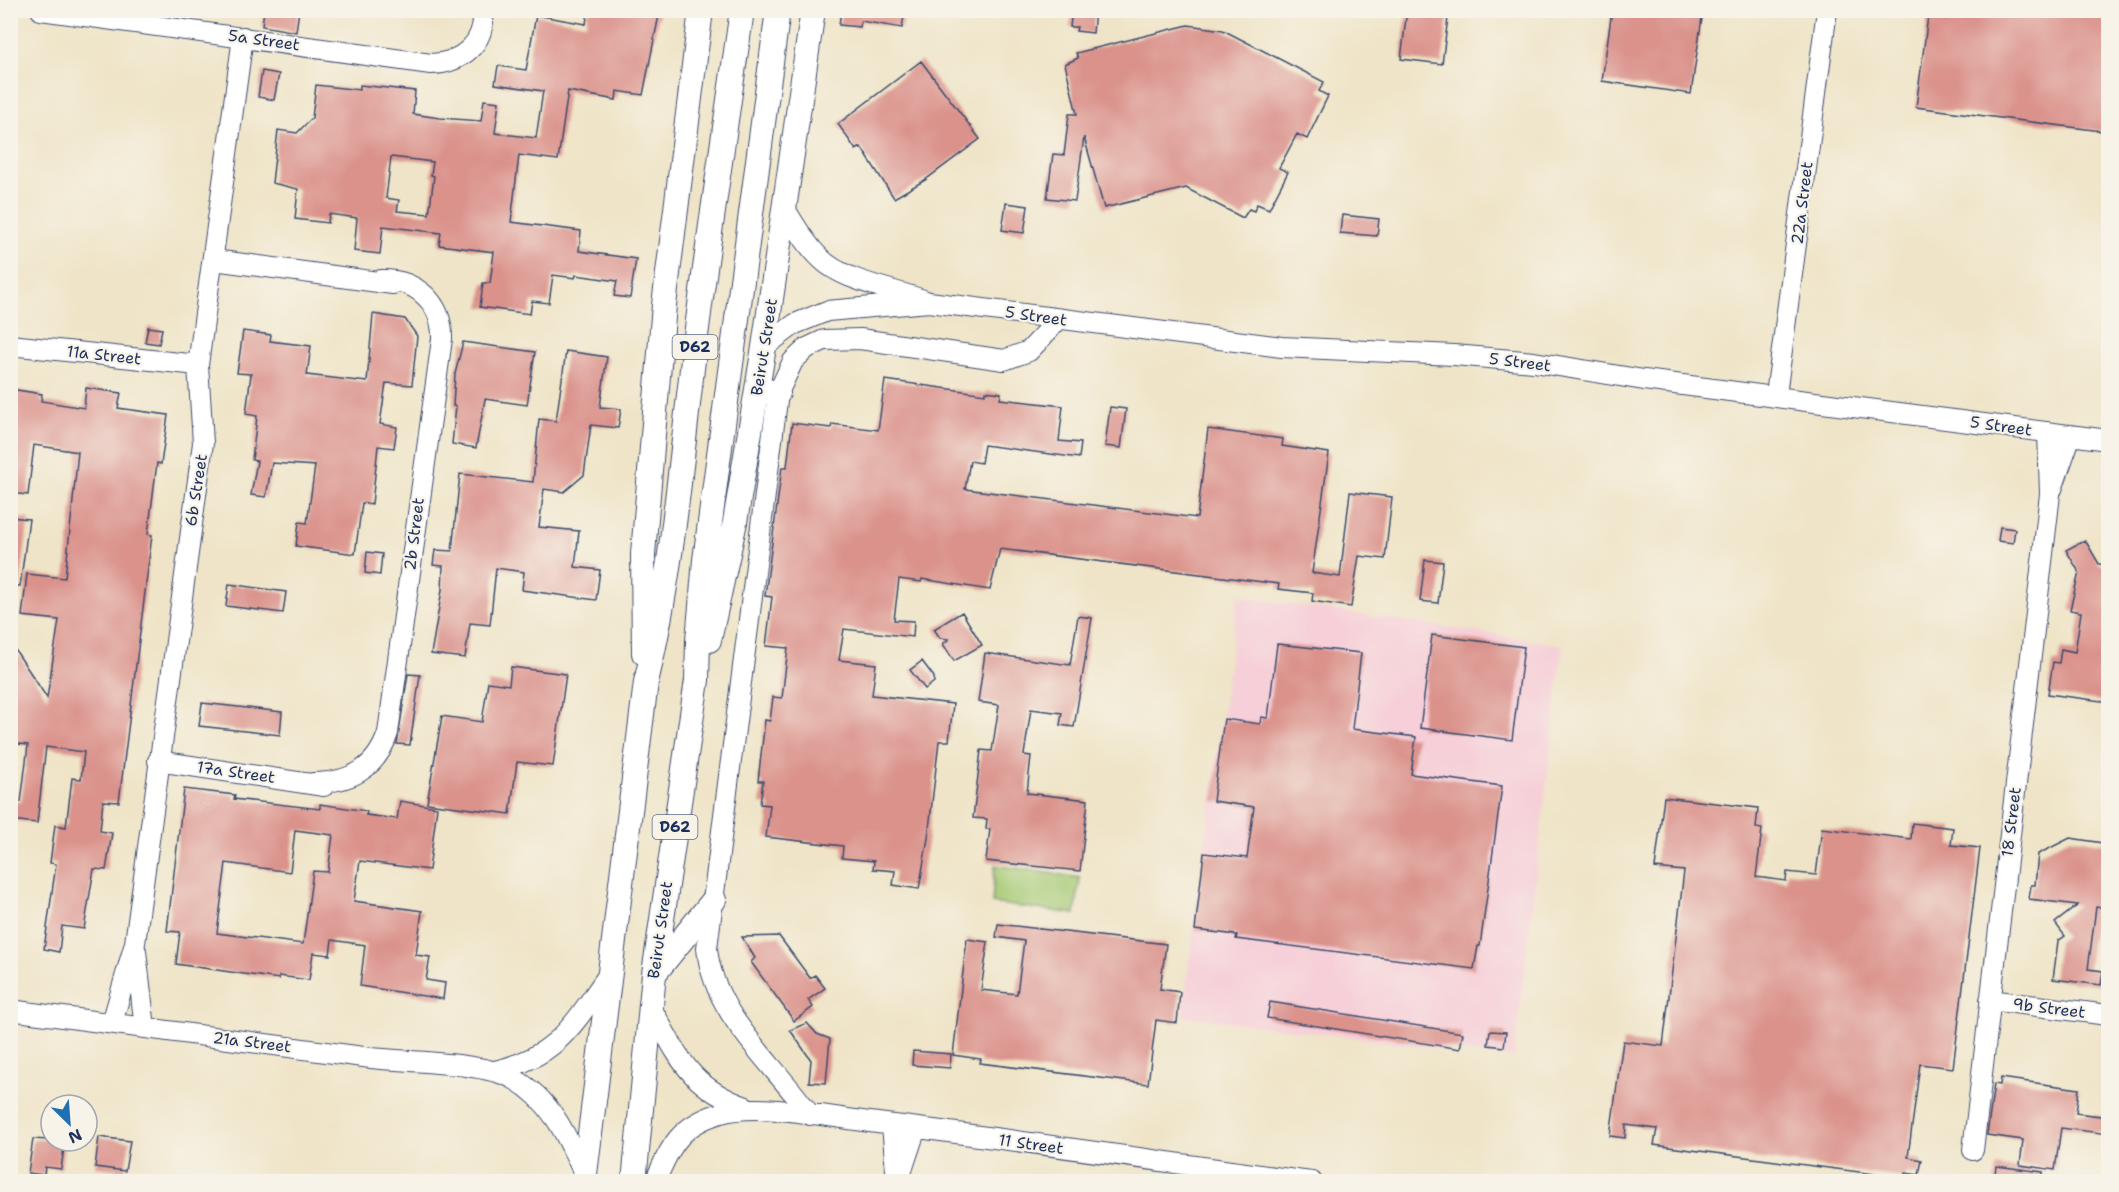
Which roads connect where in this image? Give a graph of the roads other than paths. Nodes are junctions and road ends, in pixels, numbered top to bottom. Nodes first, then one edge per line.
1 (41, 10) edge
2 (482, 10) edge
3 (701, 10) edge
4 (741, 10) edge
5 (778, 10) edge
6 (813, 10) edge
7 (1827, 10) edge
8 (243, 37) junction
9 (785, 209) junction
10 (214, 261) junction
11 (929, 302) junction
12 (861, 307) junction
13 (1059, 319) junction
14 (881, 343) junction
15 (10, 345) edge
16 (764, 347) junction
17 (198, 365) junction
18 (768, 391) junction
19 (1776, 395) junction
20 (2048, 432) junction
21 (2071, 435) junction
22 (2109, 440) edge
23 (2050, 494) junction
24 (697, 680) junction
25 (646, 682) junction
26 (158, 761) junction
27 (313, 783) joint
28 (714, 900) junction
29 (135, 943) junction
30 (609, 974) junction
31 (654, 974) junction
32 (1990, 1000) junction
33 (650, 1006) junction
34 (10, 1010) edge
35 (2109, 1015) edge
36 (112, 1023) junction
37 (144, 1028) junction
38 (495, 1071) junction
39 (749, 1108) junction
40 (810, 1115) junction
41 (892, 1125) junction
42 (916, 1128) junction
43 (1973, 1150) dead end
44 (584, 1179) edge
45 (634, 1182) edge
46 (655, 1182) edge
47 (898, 1182) edge
48 (1312, 1182) edge

1 - 8 street, 5a Street
2 - 8 street, 5a Street
3 - 25 main road, D62
4 - 25 main road, D62
5 - 24 main road, Beirut Street / D62
6 - 9 main road, Beirut Street / D62
7 - 19 street, 22a Street
8 - 10 street, 6b Street
9 - 11 street, 5 Street
9 - 16 main road, Beirut Street / D62
10 - 17 street, 6b Street
10 - 27 street, 2b Street
11 - 12 street, 5 Street
11 - 13 street, 5 Street
12 - 14 street
12 - 16 street, 5 Street
13 - 14 street
13 - 19 street, 5 Street
14 - 18 street
15 - 17 street, 11a Street
16 - 18 main road, Beirut Street / D62
17 - 26 street, 6b Street
18 - 24 main road, Beirut Street / D62
18 - 28 street
19 - 20 street, 5 Street
20 - 21 street, 5 Street
20 - 23 street, 18 Street
21 - 22 street, 5 Street
21 - 23 street, 18 Street
23 - 32 street, 18 Street
24 - 31 main road, Beirut Street / D62
25 - 30 main road, D62
26 - 27 street, 17a Street
26 - 29 street, 6b Street
28 - 31 main road
28 - 40 street
29 - 36 street, 6b Street
29 - 37 street, 6b Street
30 - 38 street, 21a Street
30 - 44 main road, D62
31 - 33 main road, Beirut Street / D62
32 - 35 street, 9b Street
32 - 43 street, 18 Street
33 - 39 street, 11 Street
33 - 45 main road, Beirut Street / D62
34 - 36 street, 21a Street
36 - 37 street, 21a Street
37 - 38 street, 21a Street
38 - 44 street, 21a Street
39 - 40 street, 11 Street
39 - 46 street, 11 Street
40 - 41 street, 11 Street
41 - 42 street, 11 Street
41 - 47 street
42 - 47 street
42 - 48 street, 11 Street

